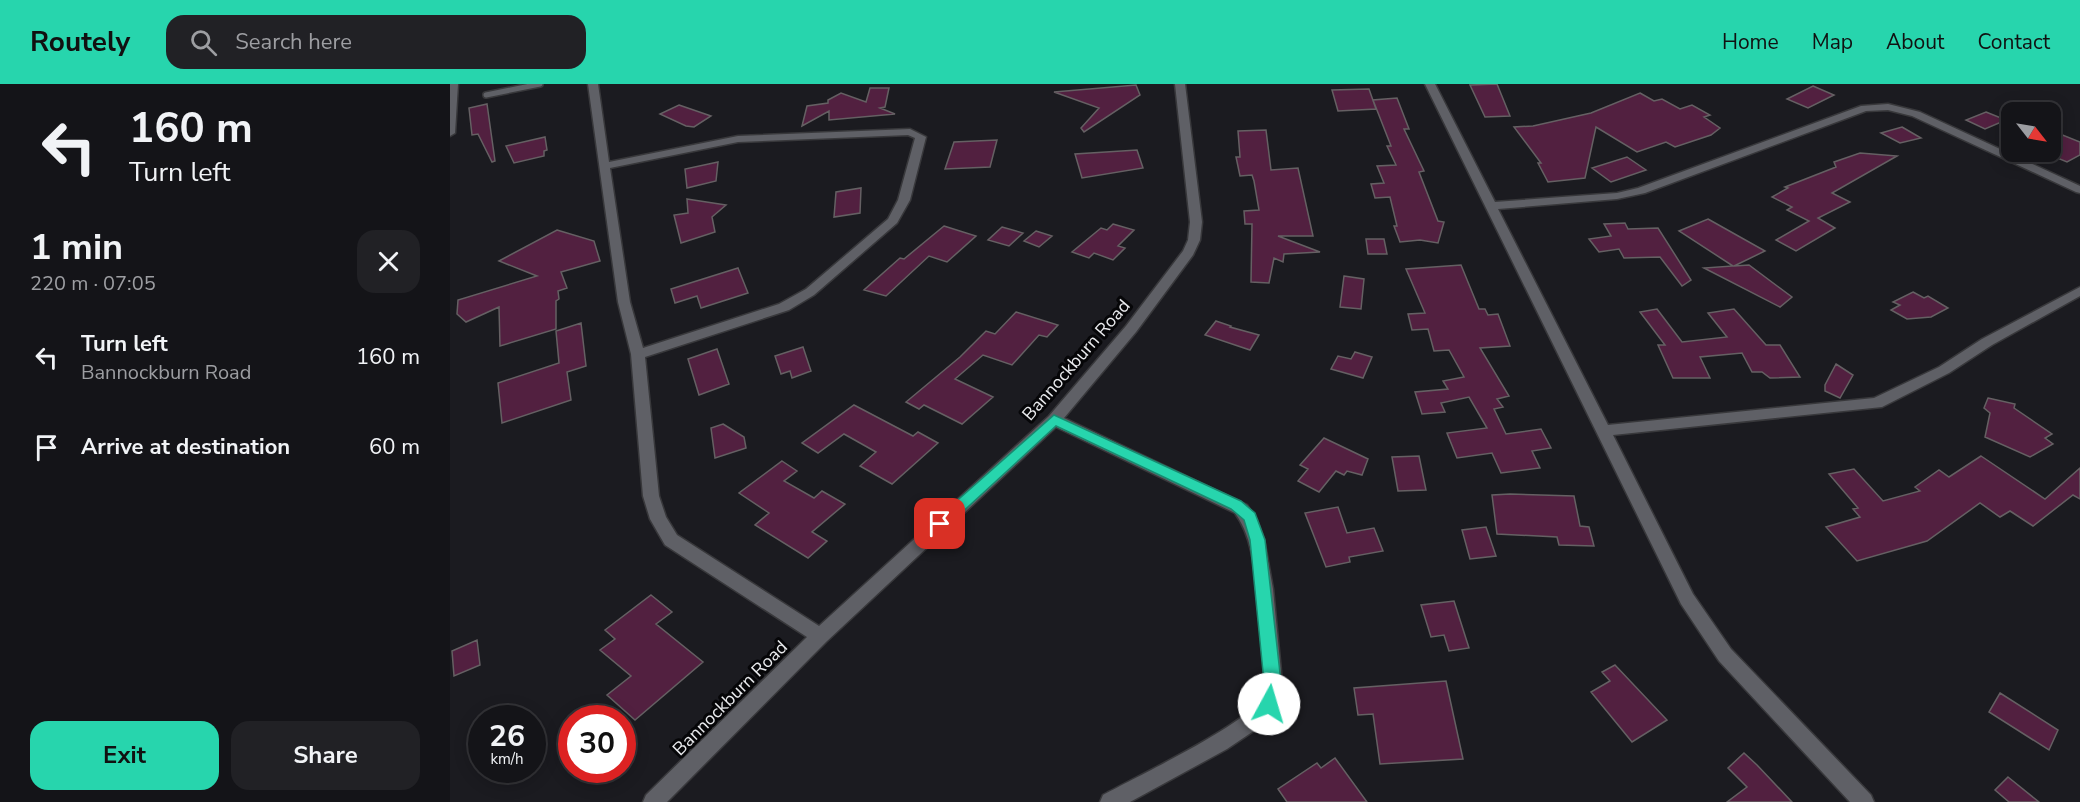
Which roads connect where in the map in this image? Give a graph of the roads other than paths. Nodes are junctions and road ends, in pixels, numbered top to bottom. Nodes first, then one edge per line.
1 (453, 84) edge
2 (540, 84) edge
3 (593, 84) edge
4 (1180, 84) edge
5 (1430, 84) edge
6 (486, 95) dead end
7 (450, 133) edge
8 (605, 166) junction
9 (2080, 190) edge
10 (1489, 206) junction
11 (2080, 291) edge
12 (638, 354) junction
13 (1054, 420) junction
14 (1603, 431) junction
15 (820, 636) junction
16 (653, 802) edge
17 (1110, 802) edge
18 (1864, 802) edge

1 - 7 street
2 - 6 lane
3 - 8 street
4 - 13 street, Bannockburn Road
5 - 10 street
8 - 12 street
8 - 12 street
9 - 10 street
10 - 14 street
11 - 14 street
12 - 15 street
13 - 15 street, Bannockburn Road
13 - 17 street
14 - 18 street
15 - 16 street, Bannockburn Road

